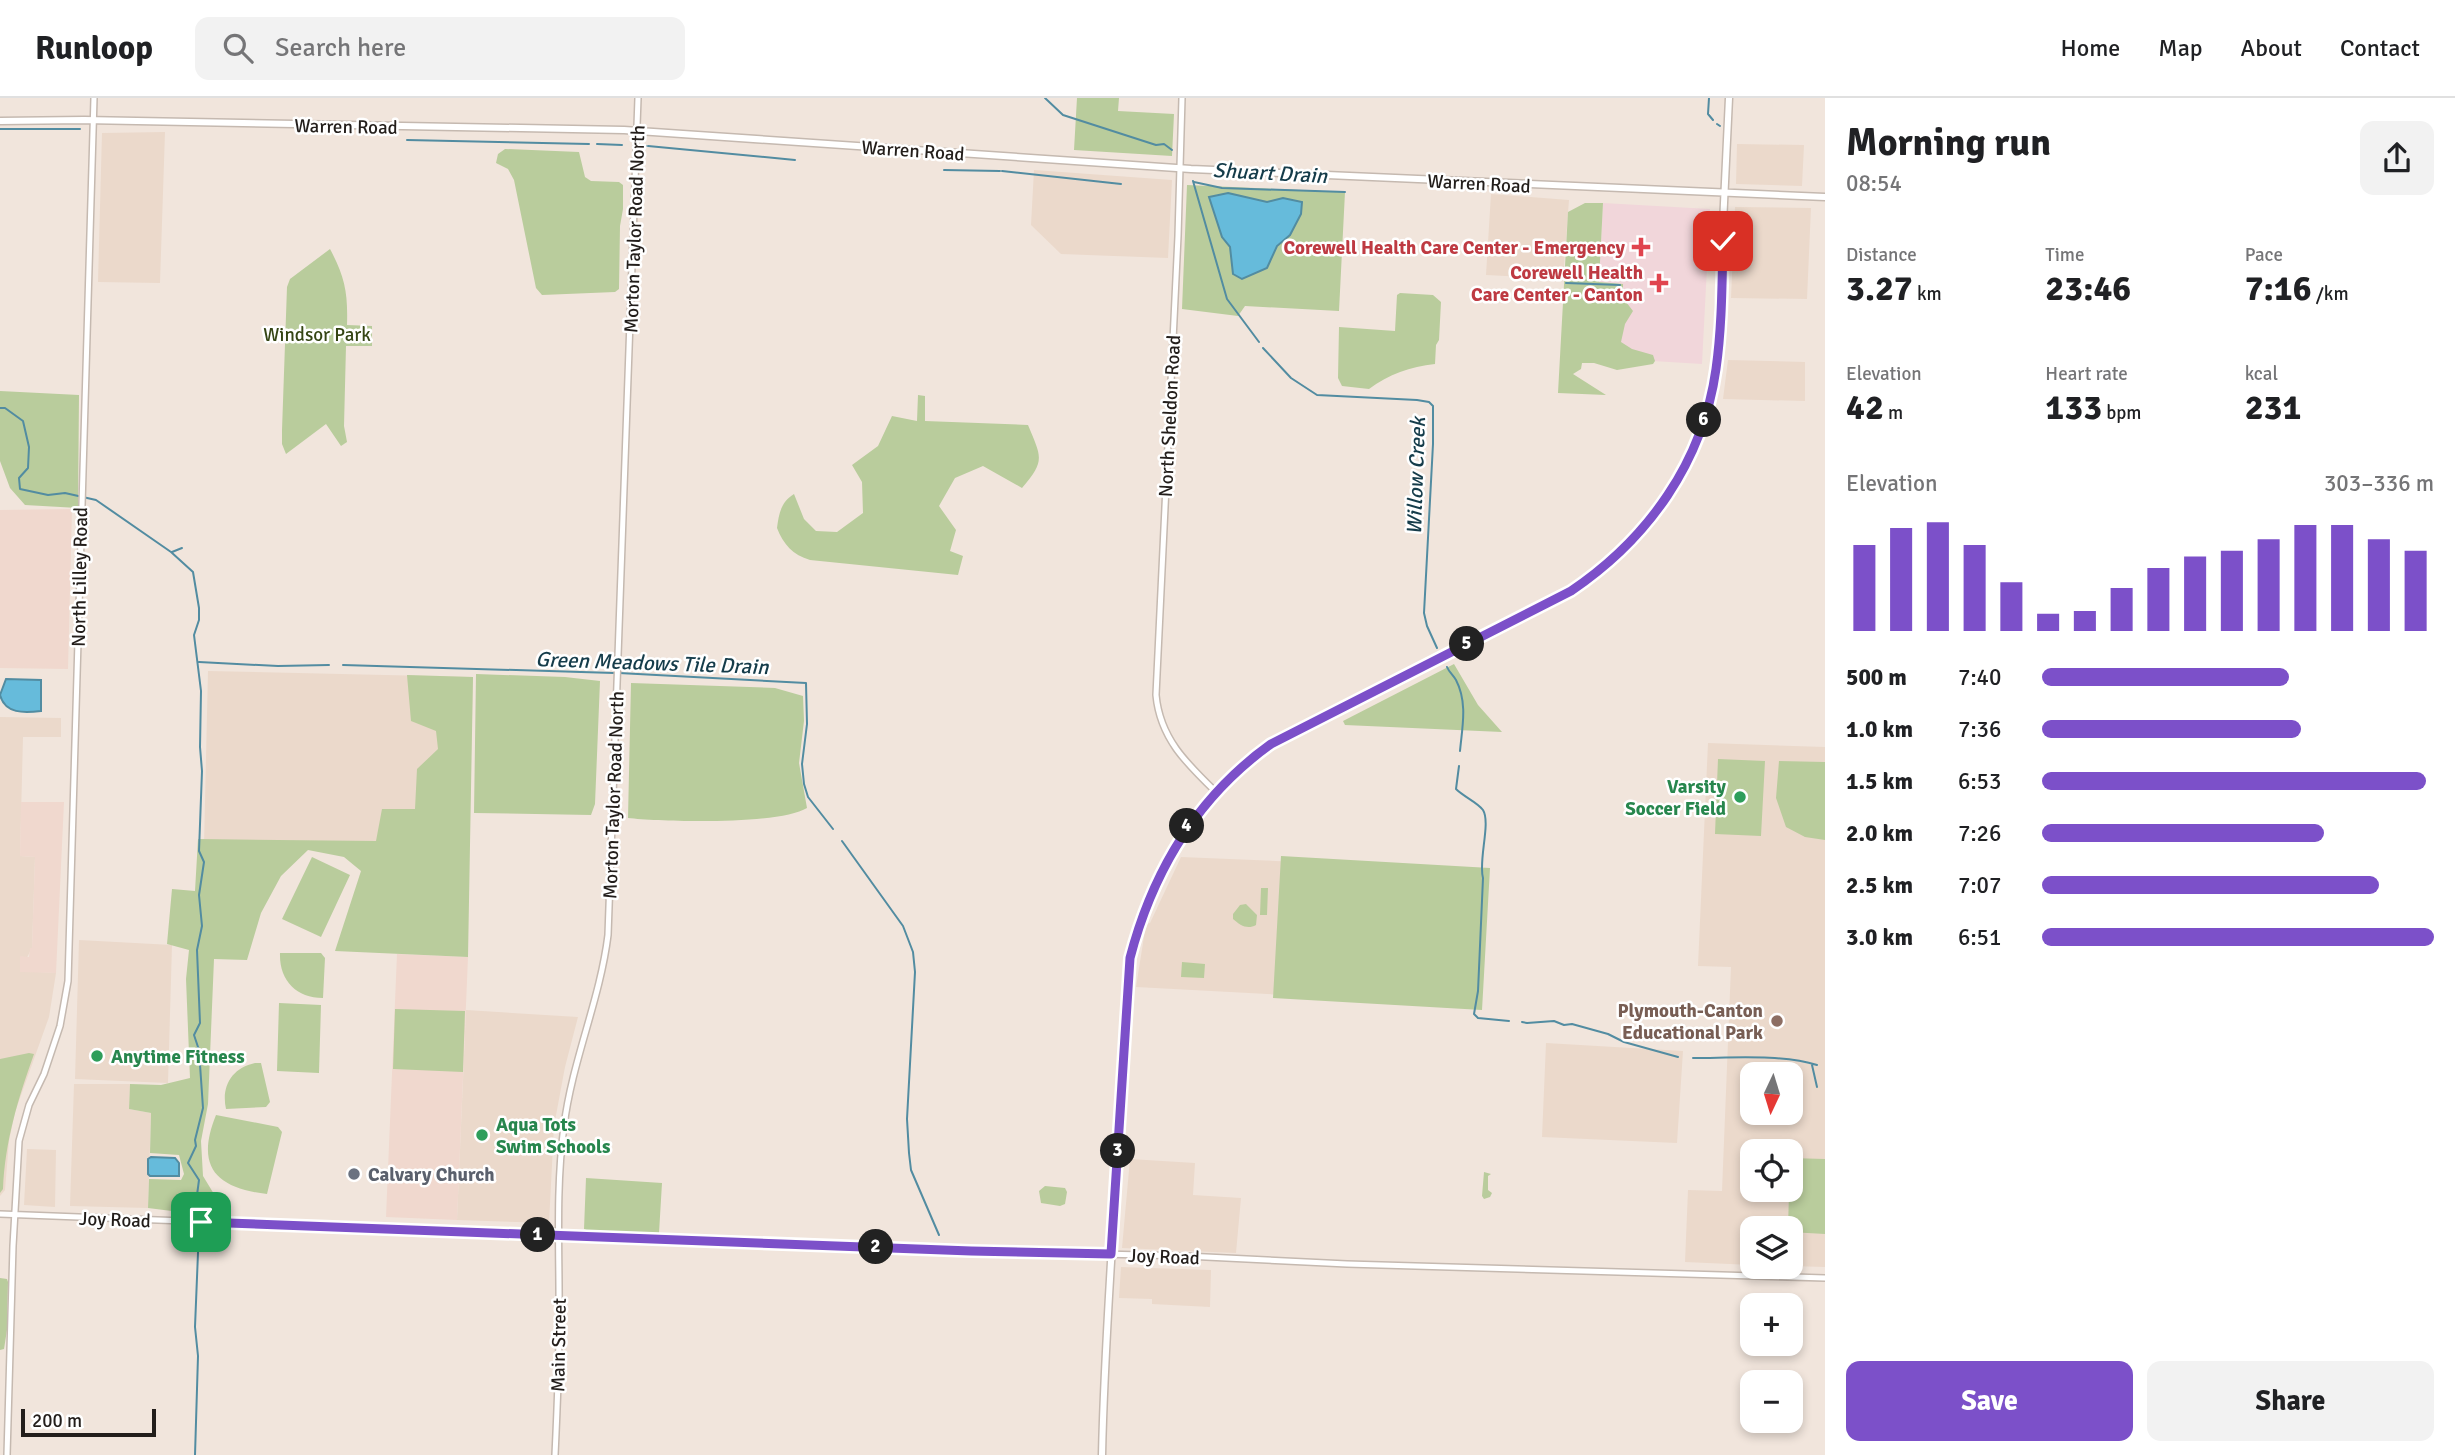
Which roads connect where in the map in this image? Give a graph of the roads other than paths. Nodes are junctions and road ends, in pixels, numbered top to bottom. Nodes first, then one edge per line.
1 (94, 98) edge
2 (638, 98) edge
3 (1182, 98) edge
4 (1728, 98) edge
5 (94, 120) junction
6 (0, 121) edge
7 (636, 131) junction
8 (1180, 169) junction
9 (1725, 194) junction
10 (1825, 197) edge
11 (1216, 792) junction
12 (0, 1214) edge
13 (14, 1215) junction
14 (558, 1236) junction
15 (1111, 1254) junction
16 (1825, 1278) edge
17 (7, 1455) edge
18 (555, 1455) edge
19 (1102, 1455) edge

1 - 5 street, North Lilley Road
2 - 7 street, Morton Taylor Road North
3 - 8 street, North Sheldon Road
4 - 9 main road
5 - 6 main road, Warren Road
5 - 7 main road, Warren Road
5 - 13 street, North Lilley Road
7 - 8 main road, Warren Road
7 - 14 street, Morton Taylor Road North
8 - 9 main road, Warren Road
8 - 11 street, North Sheldon Road
9 - 10 main road, Warren Road
9 - 11 main road
11 - 15 main road
12 - 13 street, Joy Road
13 - 14 street, Joy Road
13 - 17 street
14 - 15 street, Joy Road
14 - 18 street, Main Street
15 - 16 street, Joy Road
15 - 19 main road

